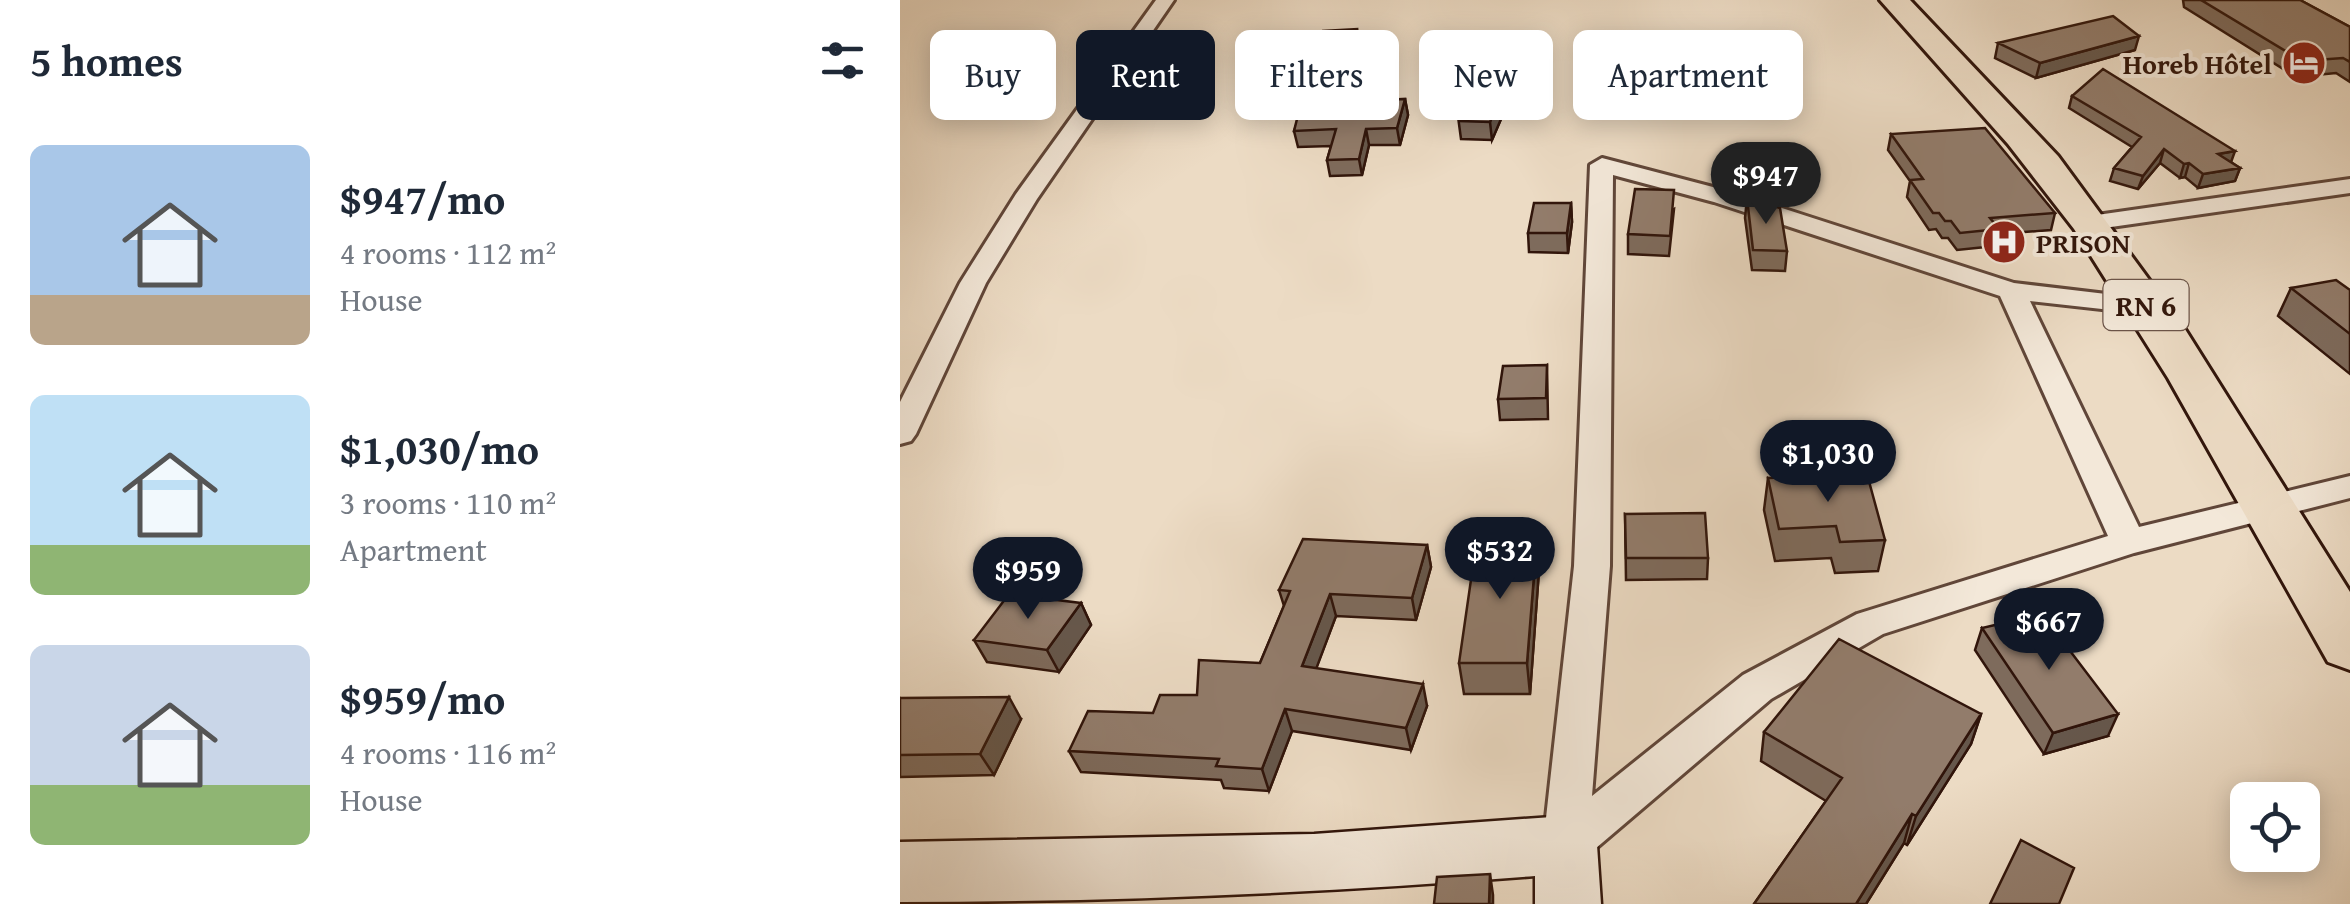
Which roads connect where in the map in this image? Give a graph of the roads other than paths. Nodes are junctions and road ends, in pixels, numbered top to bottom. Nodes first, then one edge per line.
1 (1165, 0) edge
2 (1894, 0) edge
3 (2350, 186) edge
4 (2090, 222) junction
5 (2011, 291) junction
6 (2147, 306) junction
7 (900, 434) edge
8 (2350, 486) edge
9 (2269, 508) junction
10 (2129, 542) junction
11 (2350, 645) edge
12 (1567, 874) edge
13 (903, 878) edge

1 - 7 street
2 - 4 main road, RN 6
3 - 4 street
4 - 6 main road, RN 6
5 - 6 street
5 - 10 street
5 - 12 street
6 - 9 main road, RN 6
8 - 9 street
9 - 10 street
9 - 11 main road, RN 6
10 - 12 street
12 - 13 street

